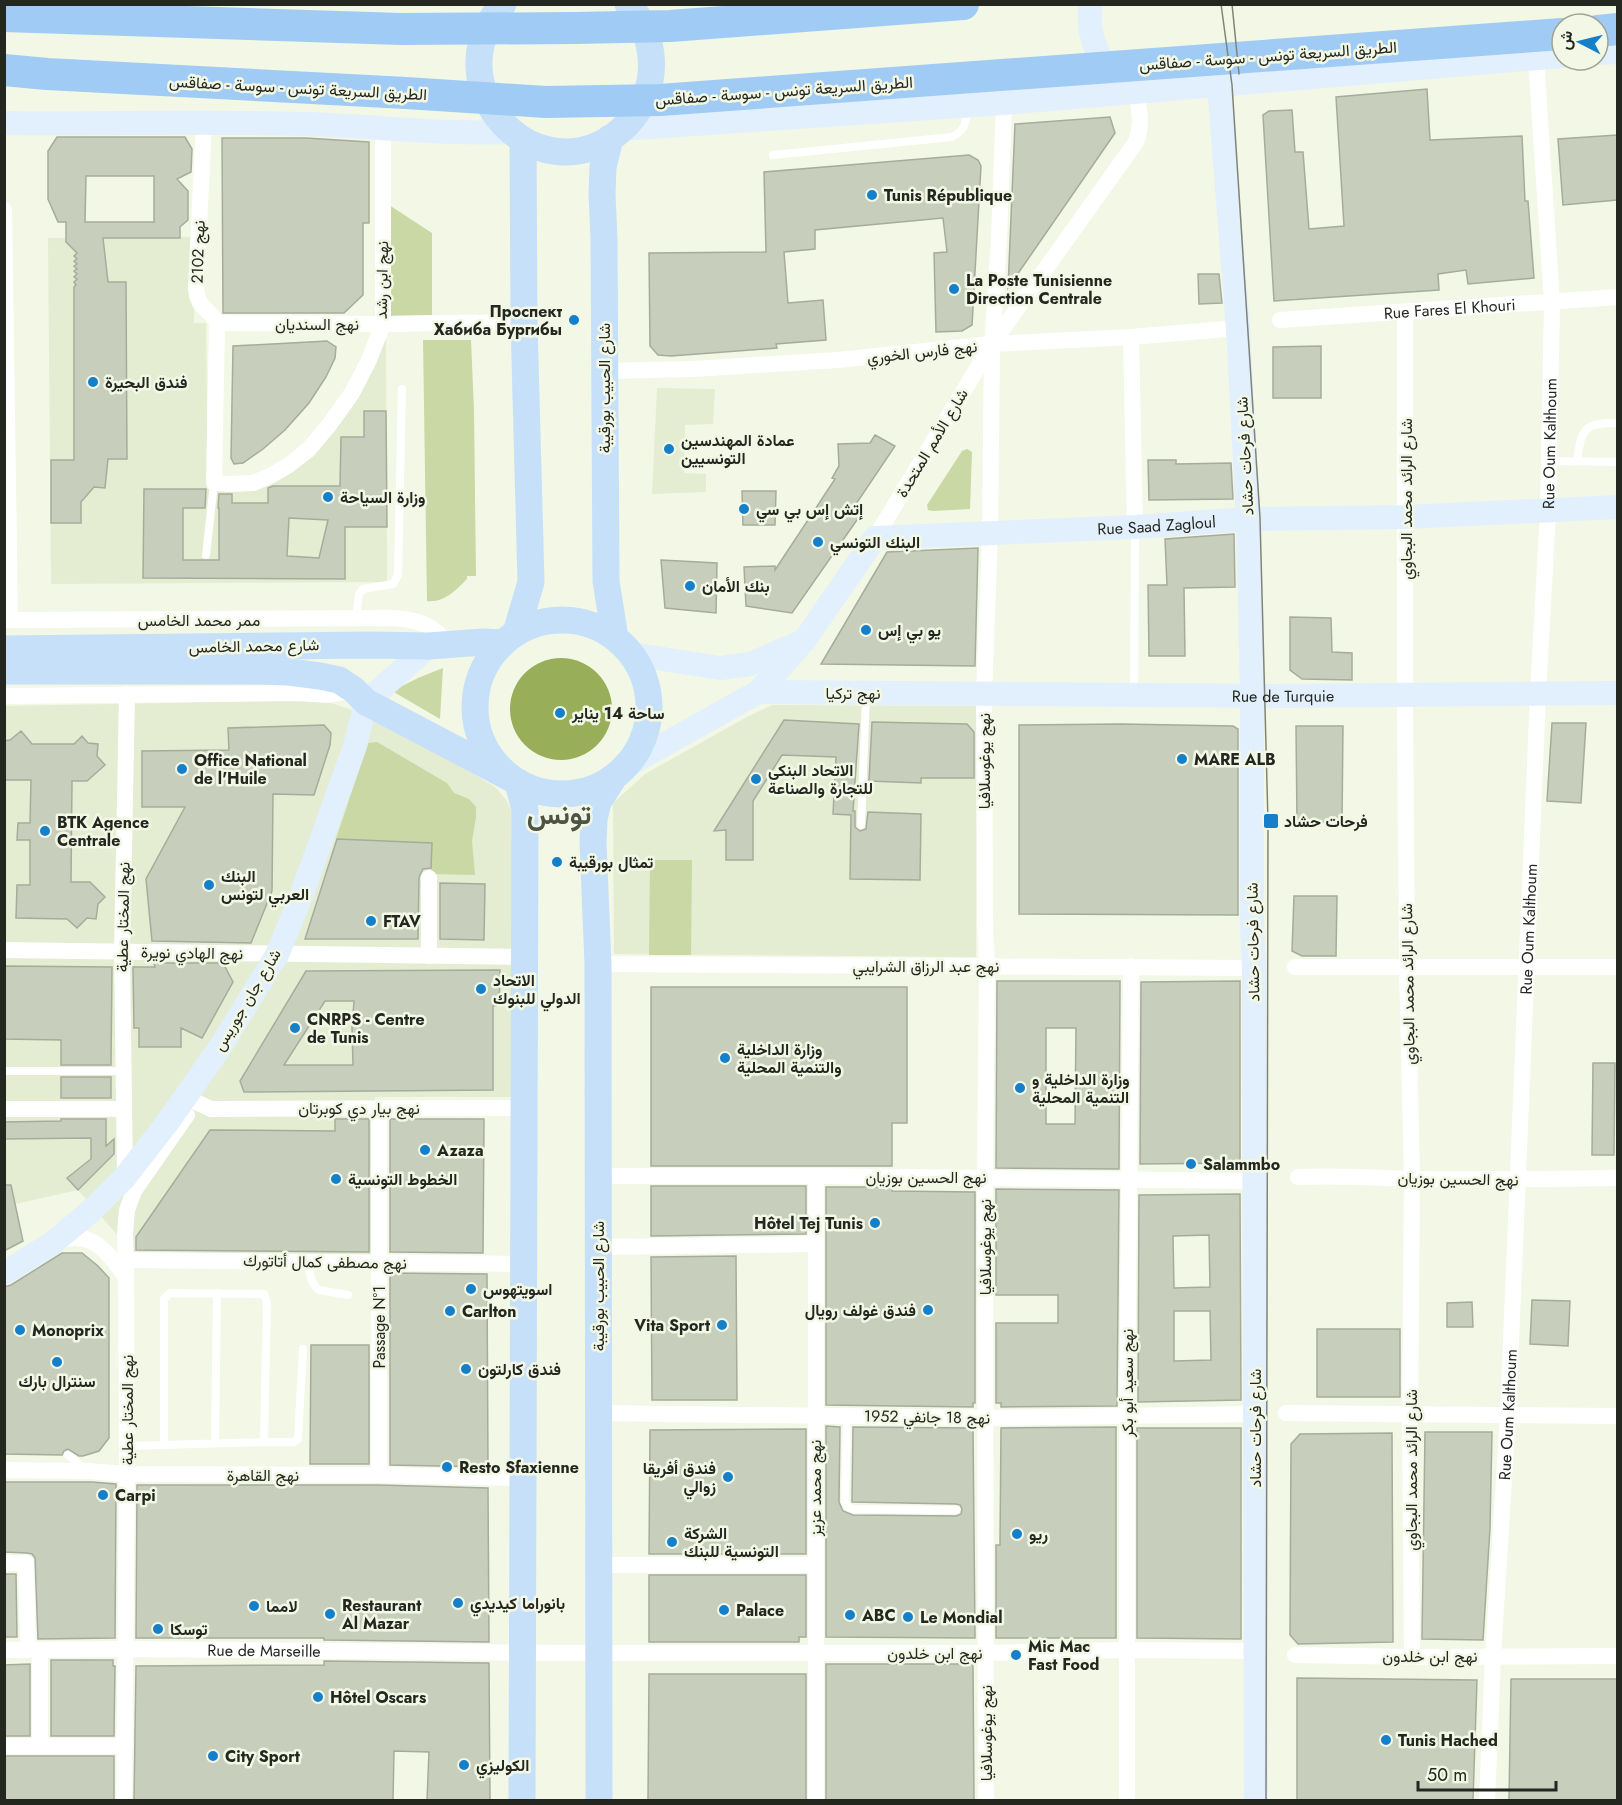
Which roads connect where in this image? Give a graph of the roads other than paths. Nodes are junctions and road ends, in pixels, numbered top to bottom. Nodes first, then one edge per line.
1 (503, 4) edge
2 (628, 4) edge
3 (963, 4) edge
4 (1091, 4) edge
5 (4, 16) edge
6 (1550, 35) edge
7 (1550, 57) edge
8 (1536, 58) junction
9 (4, 70) edge
10 (1219, 85) junction
11 (1136, 91) junction
12 (1004, 103) junction
13 (968, 105) junction
14 (204, 122) junction
15 (4, 123) edge
16 (383, 128) junction
17 (616, 134) junction
18 (517, 136) junction
19 (773, 155) dead end
20 (4, 210) edge
21 (1617, 297) edge
22 (1552, 303) junction
23 (1405, 312) junction
24 (1280, 320) dead end
25 (524, 322) junction
26 (218, 323) junction
27 (383, 324) junction
28 (1238, 328) junction
29 (1131, 337) junction
30 (992, 344) junction
31 (604, 370) junction
32 (402, 389) dead end
33 (1617, 423) edge
34 (1549, 461) junction
35 (1577, 462) junction
36 (1617, 462) edge
37 (214, 483) junction
38 (1617, 507) edge
39 (1548, 511) junction
40 (1406, 516) junction
41 (1248, 519) junction
42 (1135, 527) junction
43 (990, 533) junction
44 (875, 538) junction
45 (206, 555) dead end
46 (356, 619) junction
47 (7, 620) edge
48 (510, 638) junction
49 (804, 642) junction
50 (439, 646) junction
51 (623, 646) junction
52 (4, 649) edge
53 (4, 671) edge
54 (758, 692) junction
55 (866, 693) junction
56 (949, 693) joint
57 (1617, 693) edge
58 (127, 694) junction
59 (984, 694) junction
60 (1538, 694) junction
61 (1134, 695) junction
62 (4, 696) edge
63 (360, 696) junction
64 (1252, 696) junction
65 (1405, 696) junction
66 (620, 771) junction
67 (518, 782) junction
68 (861, 825) dead end
69 (429, 878) dead end
70 (4, 950) edge
71 (123, 951) junction
72 (277, 954) junction
73 (429, 956) junction
74 (524, 957) junction
75 (598, 964) junction
76 (987, 966) junction
77 (1131, 966) junction
78 (1407, 967) junction
79 (1527, 967) junction
80 (1617, 967) edge
81 (1254, 968) junction
82 (1295, 968) dead end
83 (221, 1046) junction
84 (4, 1071) edge
85 (124, 1071) junction
86 (196, 1102) junction
87 (379, 1108) junction
88 (524, 1108) junction
89 (4, 1109) edge
90 (124, 1109) junction
91 (598, 1176) junction
92 (816, 1176) junction
93 (125, 1177) junction
94 (1298, 1177) dead end
95 (985, 1178) junction
96 (1617, 1178) edge
97 (1128, 1179) junction
98 (1412, 1179) junction
99 (1518, 1179) junction
100 (1250, 1180) junction
101 (816, 1244) junction
102 (50, 1245) junction
103 (597, 1247) junction
104 (308, 1262) junction
105 (379, 1263) junction
106 (523, 1264) junction
107 (126, 1268) junction
108 (6, 1271) edge
109 (217, 1293) junction
110 (348, 1295) dead end
111 (303, 1349) dead end
112 (599, 1413) junction
113 (1286, 1413) dead end
114 (1255, 1414) junction
115 (1508, 1414) junction
116 (1410, 1415) junction
117 (815, 1416) junction
118 (847, 1416) junction
119 (1127, 1416) junction
120 (1617, 1416) edge
121 (985, 1418) junction
122 (215, 1442) junction
123 (264, 1442) junction
124 (164, 1444) junction
125 (127, 1446) junction
126 (68, 1455) dead end
127 (4, 1470) edge
128 (88, 1471) junction
129 (127, 1474) junction
130 (379, 1475) junction
131 (523, 1478) junction
132 (956, 1510) dead end
133 (4, 1563) edge
134 (599, 1565) junction
135 (815, 1565) junction
136 (126, 1649) junction
137 (4, 1650) edge
138 (34, 1650) junction
139 (1127, 1650) junction
140 (1255, 1652) junction
141 (522, 1653) junction
142 (607, 1653) junction
143 (816, 1653) junction
144 (986, 1653) junction
145 (1294, 1655) dead end
146 (1493, 1656) junction
147 (1617, 1656) edge
148 (1412, 1657) junction
149 (4, 1746) edge
150 (40, 1746) junction
151 (125, 1746) junction
152 (124, 1800) edge
153 (522, 1800) edge
154 (599, 1800) edge
155 (816, 1800) edge
156 (986, 1800) edge
157 (1127, 1800) edge
158 (1256, 1800) edge
159 (1487, 1800) edge

1 - 18 main road
2 - 17 main road
3 - 5 highway
4 - 11 street
6 - 9 highway, الطريق السريعة تونس - سوسة - صفاقس
7 - 8 street
8 - 10 street
8 - 22 street, Rue Oum Kalthoum
10 - 11 street
10 - 28 street, شارع فرحات حشاد
11 - 12 street
11 - 30 street, شارع الأمم المتحدة
12 - 13 street
12 - 30 street, نهج يوغوسلافيا
13 - 17 street
13 - 19 lane
14 - 15 street
14 - 16 street
14 - 26 street, نهج 2102
16 - 18 street
16 - 27 street, نهج ابن رشد
17 - 18 main road
17 - 31 main road, شارع الحبيب بورقيبة
18 - 25 main road
20 - 47 street
21 - 22 street, Rue Fares El Khouri
22 - 23 street, Rue Fares El Khouri
22 - 34 street, Rue Oum Kalthoum
23 - 24 street, Rue Fares El Khouri
23 - 40 street, شارع الرائد محمد البجاوي
25 - 27 street, نهج السنديان
25 - 48 main road
26 - 27 street, نهج السنديان
26 - 37 street
27 - 37 street, نهج ابن رشد
28 - 29 street, نهج فارس الخوري
28 - 41 street, شارع فرحات حشاد
29 - 30 street, نهج فارس الخوري
29 - 42 street
30 - 31 street, نهج فارس الخوري
30 - 43 street, نهج يوغوسلافيا
30 - 44 street, شارع الأمم المتحدة
31 - 51 main road, شارع الحبيب بورقيبة
32 - 46 lane
33 - 35 lane
34 - 35 lane
34 - 39 street, Rue Oum Kalthoum
35 - 36 lane
37 - 45 lane
38 - 39 street, Rue Saad Zagloul
39 - 40 street, Rue Saad Zagloul
39 - 60 street, Rue Oum Kalthoum
40 - 41 street, Rue Saad Zagloul
40 - 65 street, شارع الرائد محمد البجاوي
41 - 42 street, Rue Saad Zagloul
41 - 64 street, شارع فرحات حشاد
42 - 43 street, Rue Saad Zagloul
42 - 61 lane
43 - 44 street, Rue Saad Zagloul
43 - 59 street, نهج يوغوسلافيا
44 - 49 street, شارع الأمم المتحدة
46 - 47 street, ممر محمد الخامس
46 - 50 street, ممر محمد الخامس
48 - 50 main road, شارع محمد الخامس
48 - 51 main road
48 - 67 main road
49 - 51 street
49 - 54 street, شارع الأمم المتحدة
50 - 52 main road, شارع محمد الخامس
50 - 63 street
51 - 66 main road
53 - 63 main road, شارع محمد الخامس
54 - 55 street, نهج تركيا
54 - 66 street
55 - 56 street, نهج تركيا
55 - 68 lane
56 - 59 street, Rue de Turquie
57 - 60 street, Rue de Turquie
58 - 62 street
58 - 63 street
58 - 71 street, نهج المختار عطية
59 - 61 street, Rue de Turquie
59 - 76 street, نهج يوغوسلافيا
60 - 65 street, Rue de Turquie
60 - 79 street, Rue Oum Kalthoum
61 - 64 street, Rue de Turquie
63 - 67 main road, شارع محمد الخامس
63 - 72 street, شارع جان جوريس
64 - 65 street, Rue de Turquie
64 - 81 street, شارع فرحات حشاد
65 - 78 street, شارع الرائد محمد البجاوي
66 - 67 main road
66 - 75 main road, شارع الحبيب بورقيبة
67 - 74 main road
69 - 73 street
70 - 71 street, نهج الهادي نويرة
71 - 72 street, نهج الهادي نويرة
71 - 85 street, نهج المختار عطية
72 - 73 street, نهج الهادي نويرة
72 - 83 street, شارع جان جوريس
73 - 74 street, نهج الهادي نويرة
74 - 88 main road
75 - 76 street, نهج عبد الرزاق الشرايبي
75 - 91 main road, شارع الحبيب بورقيبة
76 - 77 street, نهج عبد الرزاق الشرايبي
76 - 95 street, نهج يوغوسلافيا
77 - 81 street, نهج عبد الرزاق الشرايبي
77 - 97 street, نهج سعيد أبو بكر
78 - 79 street
78 - 82 street
78 - 98 street, شارع الرائد محمد البجاوي
79 - 80 street
79 - 99 street, Rue Oum Kalthoum
81 - 100 street, شارع فرحات حشاد
83 - 86 street, نهج المختار عطية
83 - 93 street, شارع جان جوريس
84 - 85 lane
85 - 90 street, نهج المختار عطية
86 - 87 street, نهج بيار دي كوبرتان
86 - 107 street, نهج المختار عطية
87 - 88 street, نهج بيار دي كوبرتان
87 - 105 street, Passage N°1
88 - 106 main road
89 - 90 street
90 - 93 street, نهج المختار عطية
91 - 92 street, نهج الحسين بوزيان
91 - 103 main road, شارع الحبيب بورقيبة
92 - 95 street, نهج الحسين بوزيان
92 - 101 street, نهج محمد عزيز
93 - 102 street, شارع جان جوريس
94 - 98 street, نهج الحسين بوزيان
95 - 97 street, نهج الحسين بوزيان
95 - 121 street, نهج يوغوسلافيا
96 - 99 street, نهج الحسين بوزيان
97 - 100 street, نهج الحسين بوزيان
97 - 119 street, نهج سعيد أبو بكر
98 - 99 street, نهج الحسين بوزيان
98 - 116 street, شارع الرائد محمد البجاوي
99 - 115 street, Rue Oum Kalthoum
100 - 114 street, شارع فرحات حشاد
101 - 103 street
101 - 117 street, نهج محمد عزيز
102 - 107 street
102 - 108 street, شارع جان جوريس
103 - 112 main road, شارع الحبيب بورقيبة
104 - 105 street, نهج مصطفى كمال أتاتورك
104 - 107 street, نهج مصطفى كمال أتاتورك
104 - 110 lane
105 - 106 street, نهج مصطفى كمال أتاتورك
105 - 130 street, Passage N°1
106 - 131 main road
107 - 125 street, نهج المختار عطية
109 - 122 lane
109 - 123 lane
109 - 124 lane
111 - 123 lane
112 - 117 street, نهج 18 جانفي 1952
112 - 134 main road, شارع الحبيب بورقيبة
113 - 116 street
114 - 119 street, نهج 18 جانفي 1952
114 - 140 street, شارع فرحات حشاد
115 - 116 street
115 - 120 street
115 - 146 street, Rue Oum Kalthoum
116 - 148 street, شارع الرائد محمد البجاوي
117 - 118 street, نهج 18 جانفي 1952
117 - 135 street, نهج محمد عزيز
118 - 121 street, نهج 18 جانفي 1952
118 - 132 lane
119 - 121 street, نهج 18 جانفي 1952
119 - 139 street, نهج سعيد أبو بكر
121 - 144 street, نهج يوغوسلافيا
122 - 123 lane
122 - 124 lane
124 - 125 lane
125 - 129 street, نهج المختار عطية
126 - 128 lane
127 - 128 street, نهج القاهرة
128 - 129 street, نهج القاهرة
129 - 130 street, نهج القاهرة
129 - 136 street, نهج المختار عطية
130 - 131 street, نهج القاهرة
131 - 141 main road
133 - 138 street
134 - 135 street
134 - 142 main road, شارع الحبيب بورقيبة
135 - 143 street, نهج محمد عزيز
136 - 138 street, Rue de Marseille
136 - 141 street, Rue de Marseille
136 - 151 street, نهج المختار عطية
137 - 138 street, Rue de Marseille
138 - 150 street
139 - 140 street, نهج ابن خلدون
139 - 144 street, نهج ابن خلدون
139 - 157 street, نهج سعيد أبو بكر
140 - 158 street, شارع فرحات حشاد
141 - 142 street, Rue de Marseille
141 - 153 main road
142 - 143 street, نهج ابن خلدون
142 - 154 main road, شارع الحبيب بورقيبة
143 - 144 street, نهج ابن خلدون
143 - 155 street, نهج محمد عزيز
144 - 156 street, نهج يوغوسلافيا
145 - 148 street, نهج ابن خلدون
146 - 147 street, نهج ابن خلدون
146 - 148 street, نهج ابن خلدون
146 - 159 street, Rue Oum Kalthoum
149 - 150 street
150 - 151 street
151 - 152 street, نهج المختار عطية

